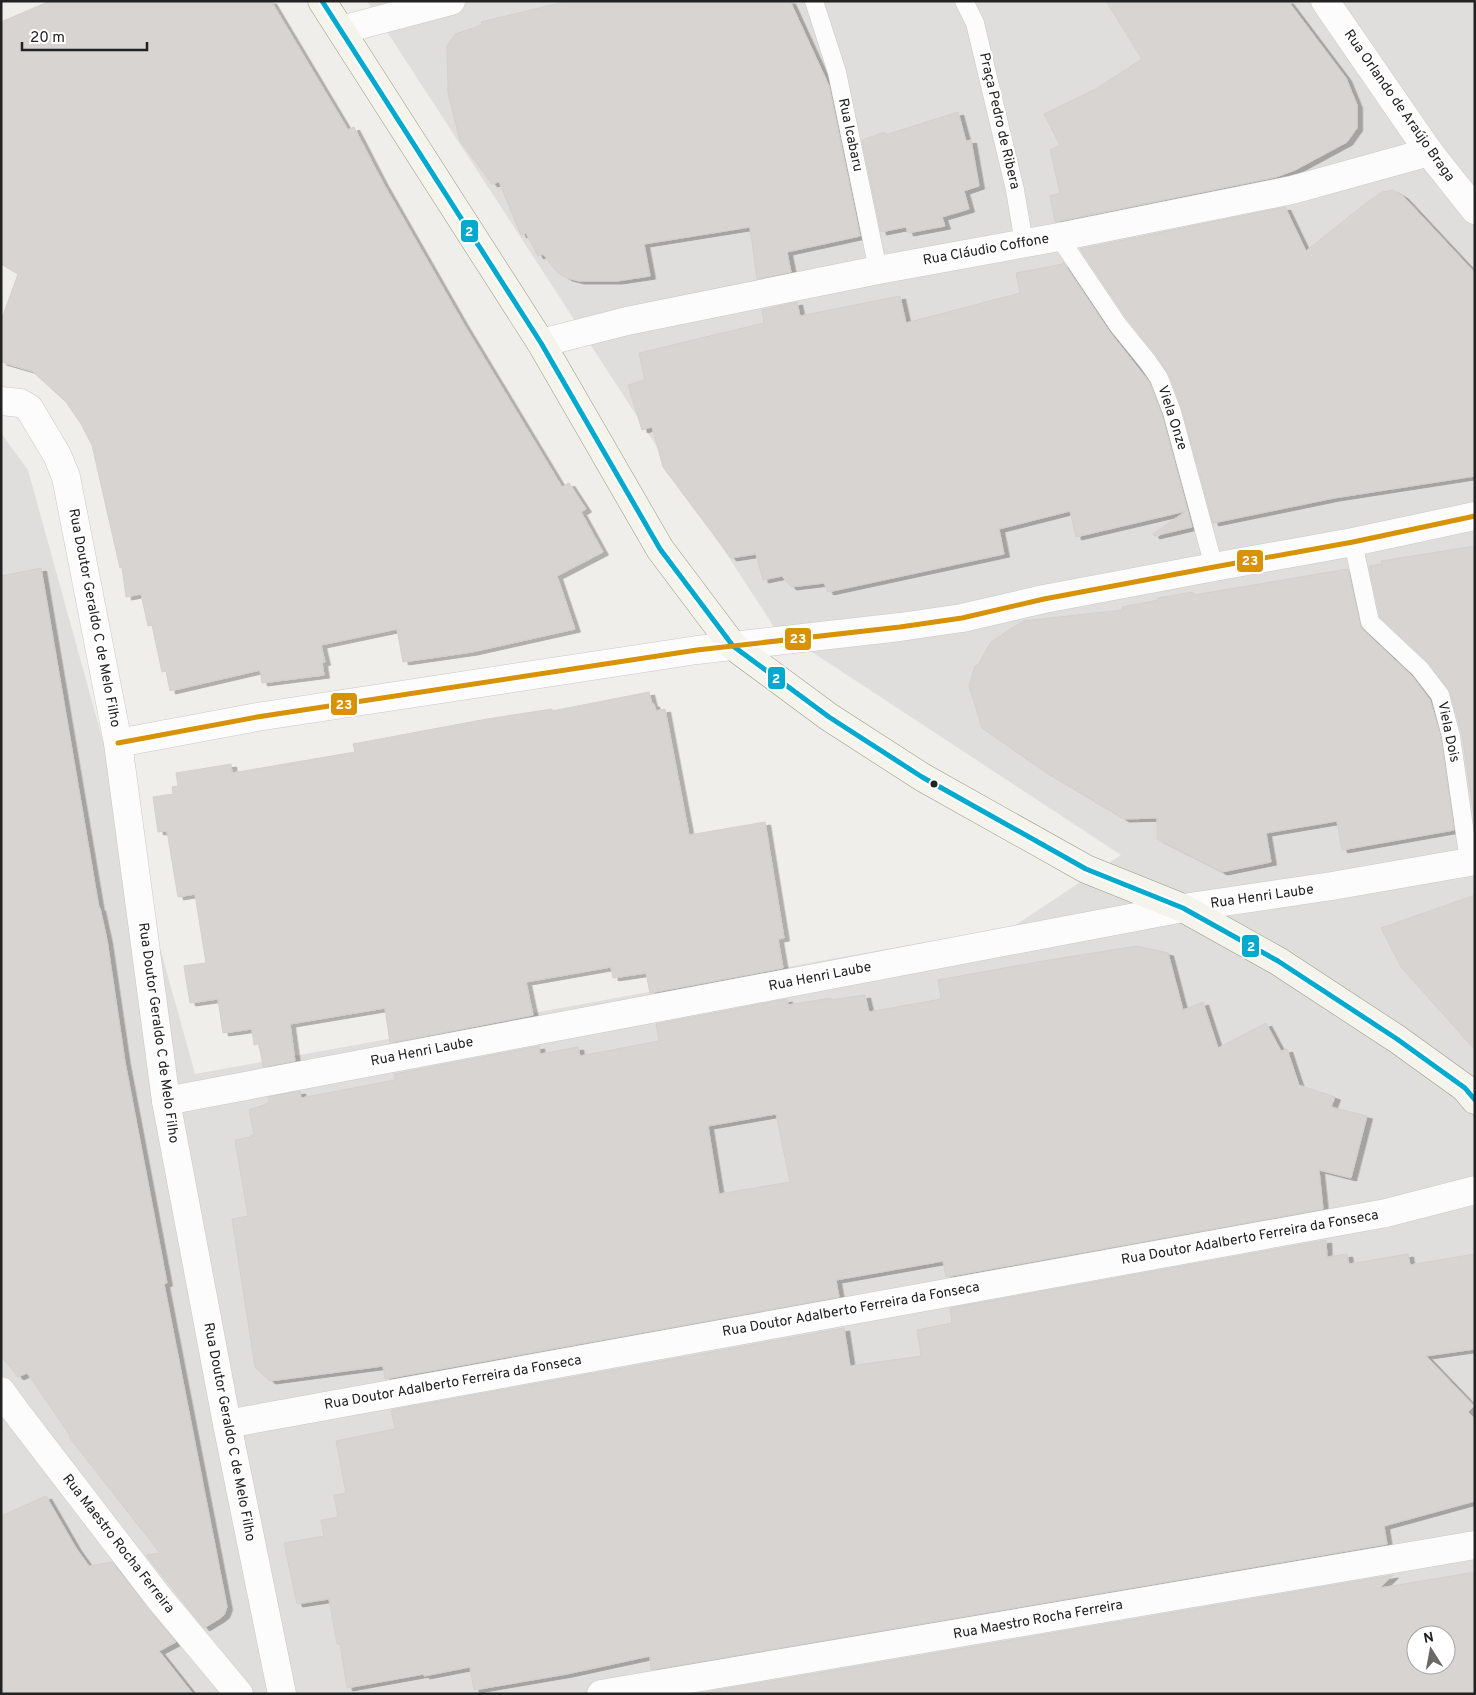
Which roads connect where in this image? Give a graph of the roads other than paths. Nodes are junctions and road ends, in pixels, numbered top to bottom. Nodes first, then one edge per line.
1 (322, 1) edge
2 (451, 1) edge
3 (814, 1) edge
4 (964, 1) edge
5 (1325, 1) edge
6 (341, 30) junction
7 (1429, 152) junction
8 (1475, 210) edge
9 (1059, 237) junction
10 (1024, 243) junction
11 (878, 270) junction
12 (541, 343) junction
13 (1, 401) edge
14 (1475, 516) edge
15 (1353, 542) junction
16 (1214, 566) junction
17 (733, 646) junction
18 (118, 743) junction
19 (1472, 861) edge
20 (1183, 908) junction
21 (1475, 1100) edge
22 (166, 1101) junction
23 (1475, 1190) edge
24 (1, 1391) edge
25 (227, 1424) junction
26 (1475, 1545) edge
27 (239, 1694) edge
28 (282, 1694) edge
29 (601, 1694) edge

1 - 6 main road
2 - 6 street
3 - 11 lane, Rua Icabaru
4 - 10 lane, Praça Pedro de Ribera
5 - 7 street, Rua Orlando de Araújo Braga
6 - 12 main road
7 - 8 street, Rua Orlando de Araújo Braga
7 - 9 street, Rua Cláudio Coffone
9 - 10 street, Rua Cláudio Coffone
9 - 16 lane, Viela Onze
10 - 11 street, Rua Cláudio Coffone
11 - 12 street, Rua Cláudio Coffone
12 - 17 main road
13 - 18 street, Rua Doutor Geraldo C de Melo Filho
14 - 15 street
15 - 16 street
15 - 19 lane, Viela Dois
16 - 17 street
17 - 18 street
17 - 20 main road
18 - 22 street, Rua Doutor Geraldo C de Melo Filho
19 - 20 street, Rua Henri Laube
20 - 21 main road
20 - 22 street, Rua Henri Laube
22 - 25 street, Rua Doutor Geraldo C de Melo Filho
23 - 25 street, Rua Doutor Adalberto Ferreira da Fonseca
24 - 27 street, Rua Maestro Rocha Ferreira
25 - 28 street, Rua Doutor Geraldo C de Melo Filho
26 - 29 street, Rua Maestro Rocha Ferreira

